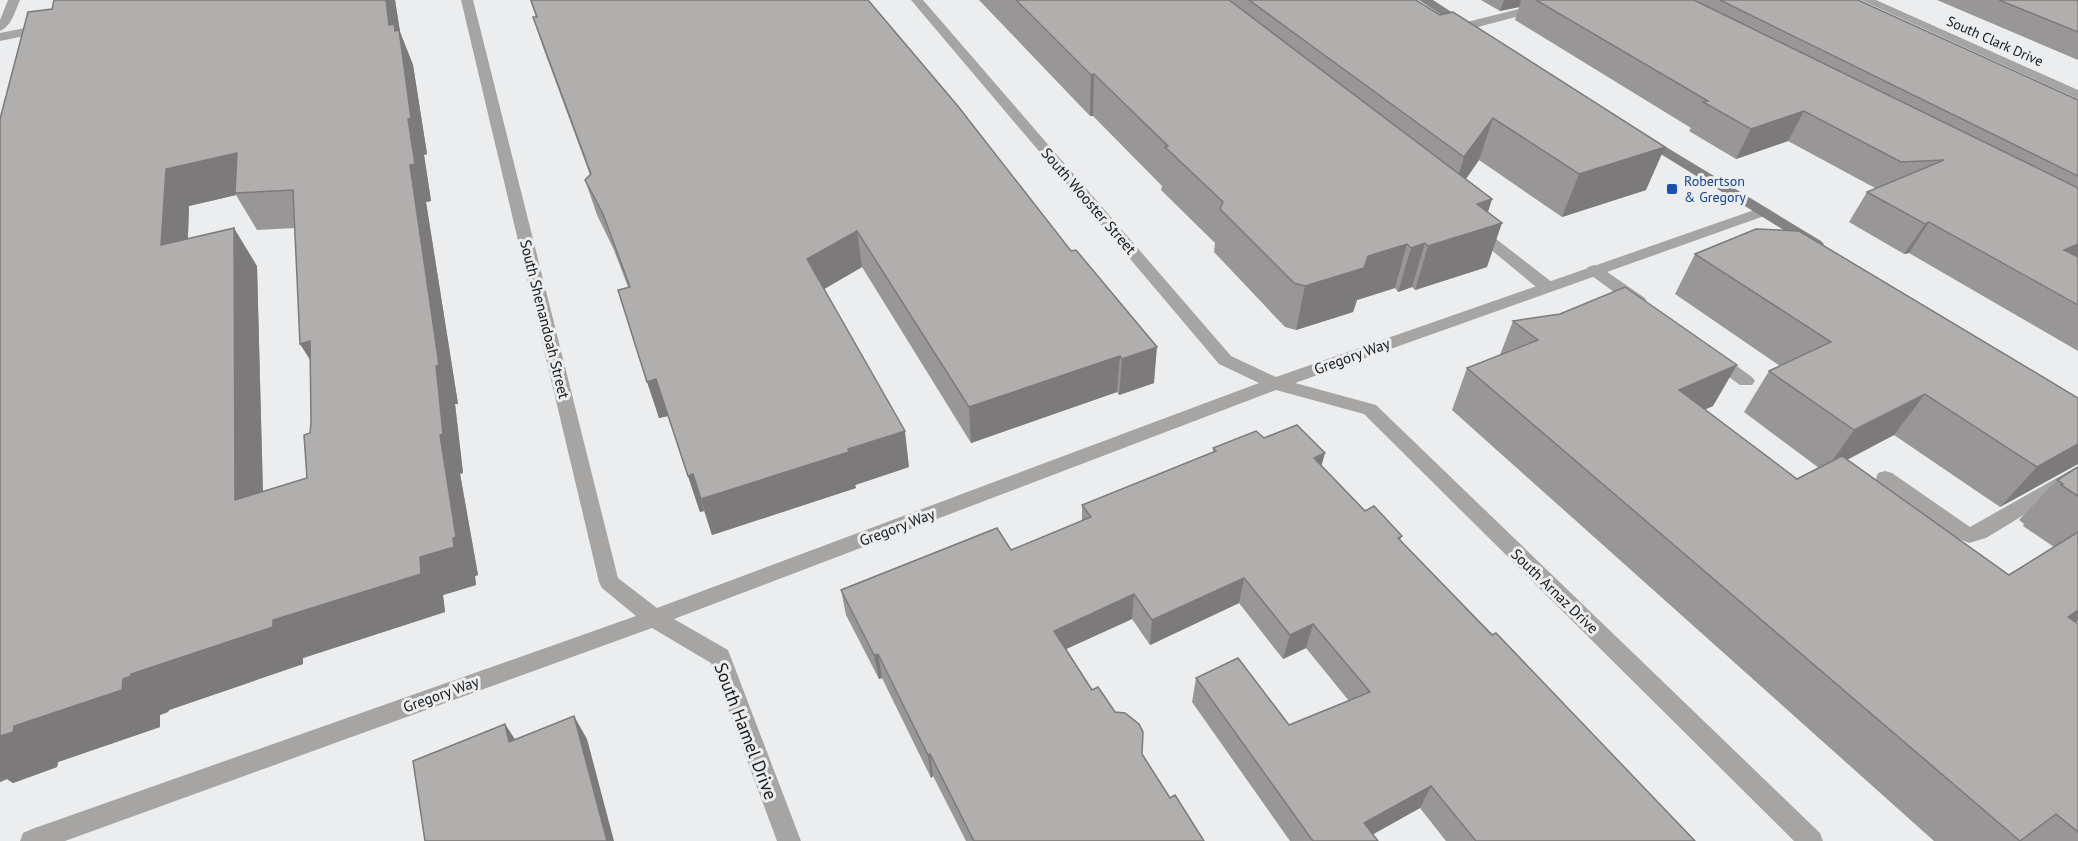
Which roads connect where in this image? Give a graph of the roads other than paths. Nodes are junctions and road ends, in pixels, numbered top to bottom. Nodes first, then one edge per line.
1 (14, 0) edge
2 (467, 0) edge
3 (917, 0) edge
4 (1425, 0) edge
5 (1568, 0) edge
6 (1867, 0) edge
7 (58, 26) edge
8 (1467, 26) junction
9 (0, 27) edge
10 (0, 37) edge
11 (1487, 39) edge
12 (2078, 95) edge
13 (1629, 128) edge
14 (1762, 212) junction
15 (1465, 222) edge
16 (1831, 252) edge
17 (1594, 270) junction
18 (1546, 287) junction
19 (1652, 311) edge
20 (1699, 346) edge
21 (1746, 381) dead end
22 (1275, 384) junction
23 (2078, 473) edge
24 (1885, 478) dead end
25 (654, 618) junction
26 (32, 841) edge
27 (789, 841) edge
28 (1810, 841) edge

1 - 9 street
2 - 25 street, South Shenandoah Street
3 - 22 street, South Wooster Street
4 - 8 main road
5 - 8 street
6 - 12 street, South Clark Drive
7 - 10 street
8 - 11 main road
13 - 14 main road
14 - 16 main road
14 - 17 street, Gregory Way
15 - 18 street
17 - 18 street, Gregory Way
17 - 19 street
18 - 22 street, Gregory Way
20 - 21 street
22 - 25 street, Gregory Way
22 - 28 street, South Arnaz Drive
23 - 24 street
25 - 26 street, Gregory Way
25 - 27 street, South Hamel Drive

